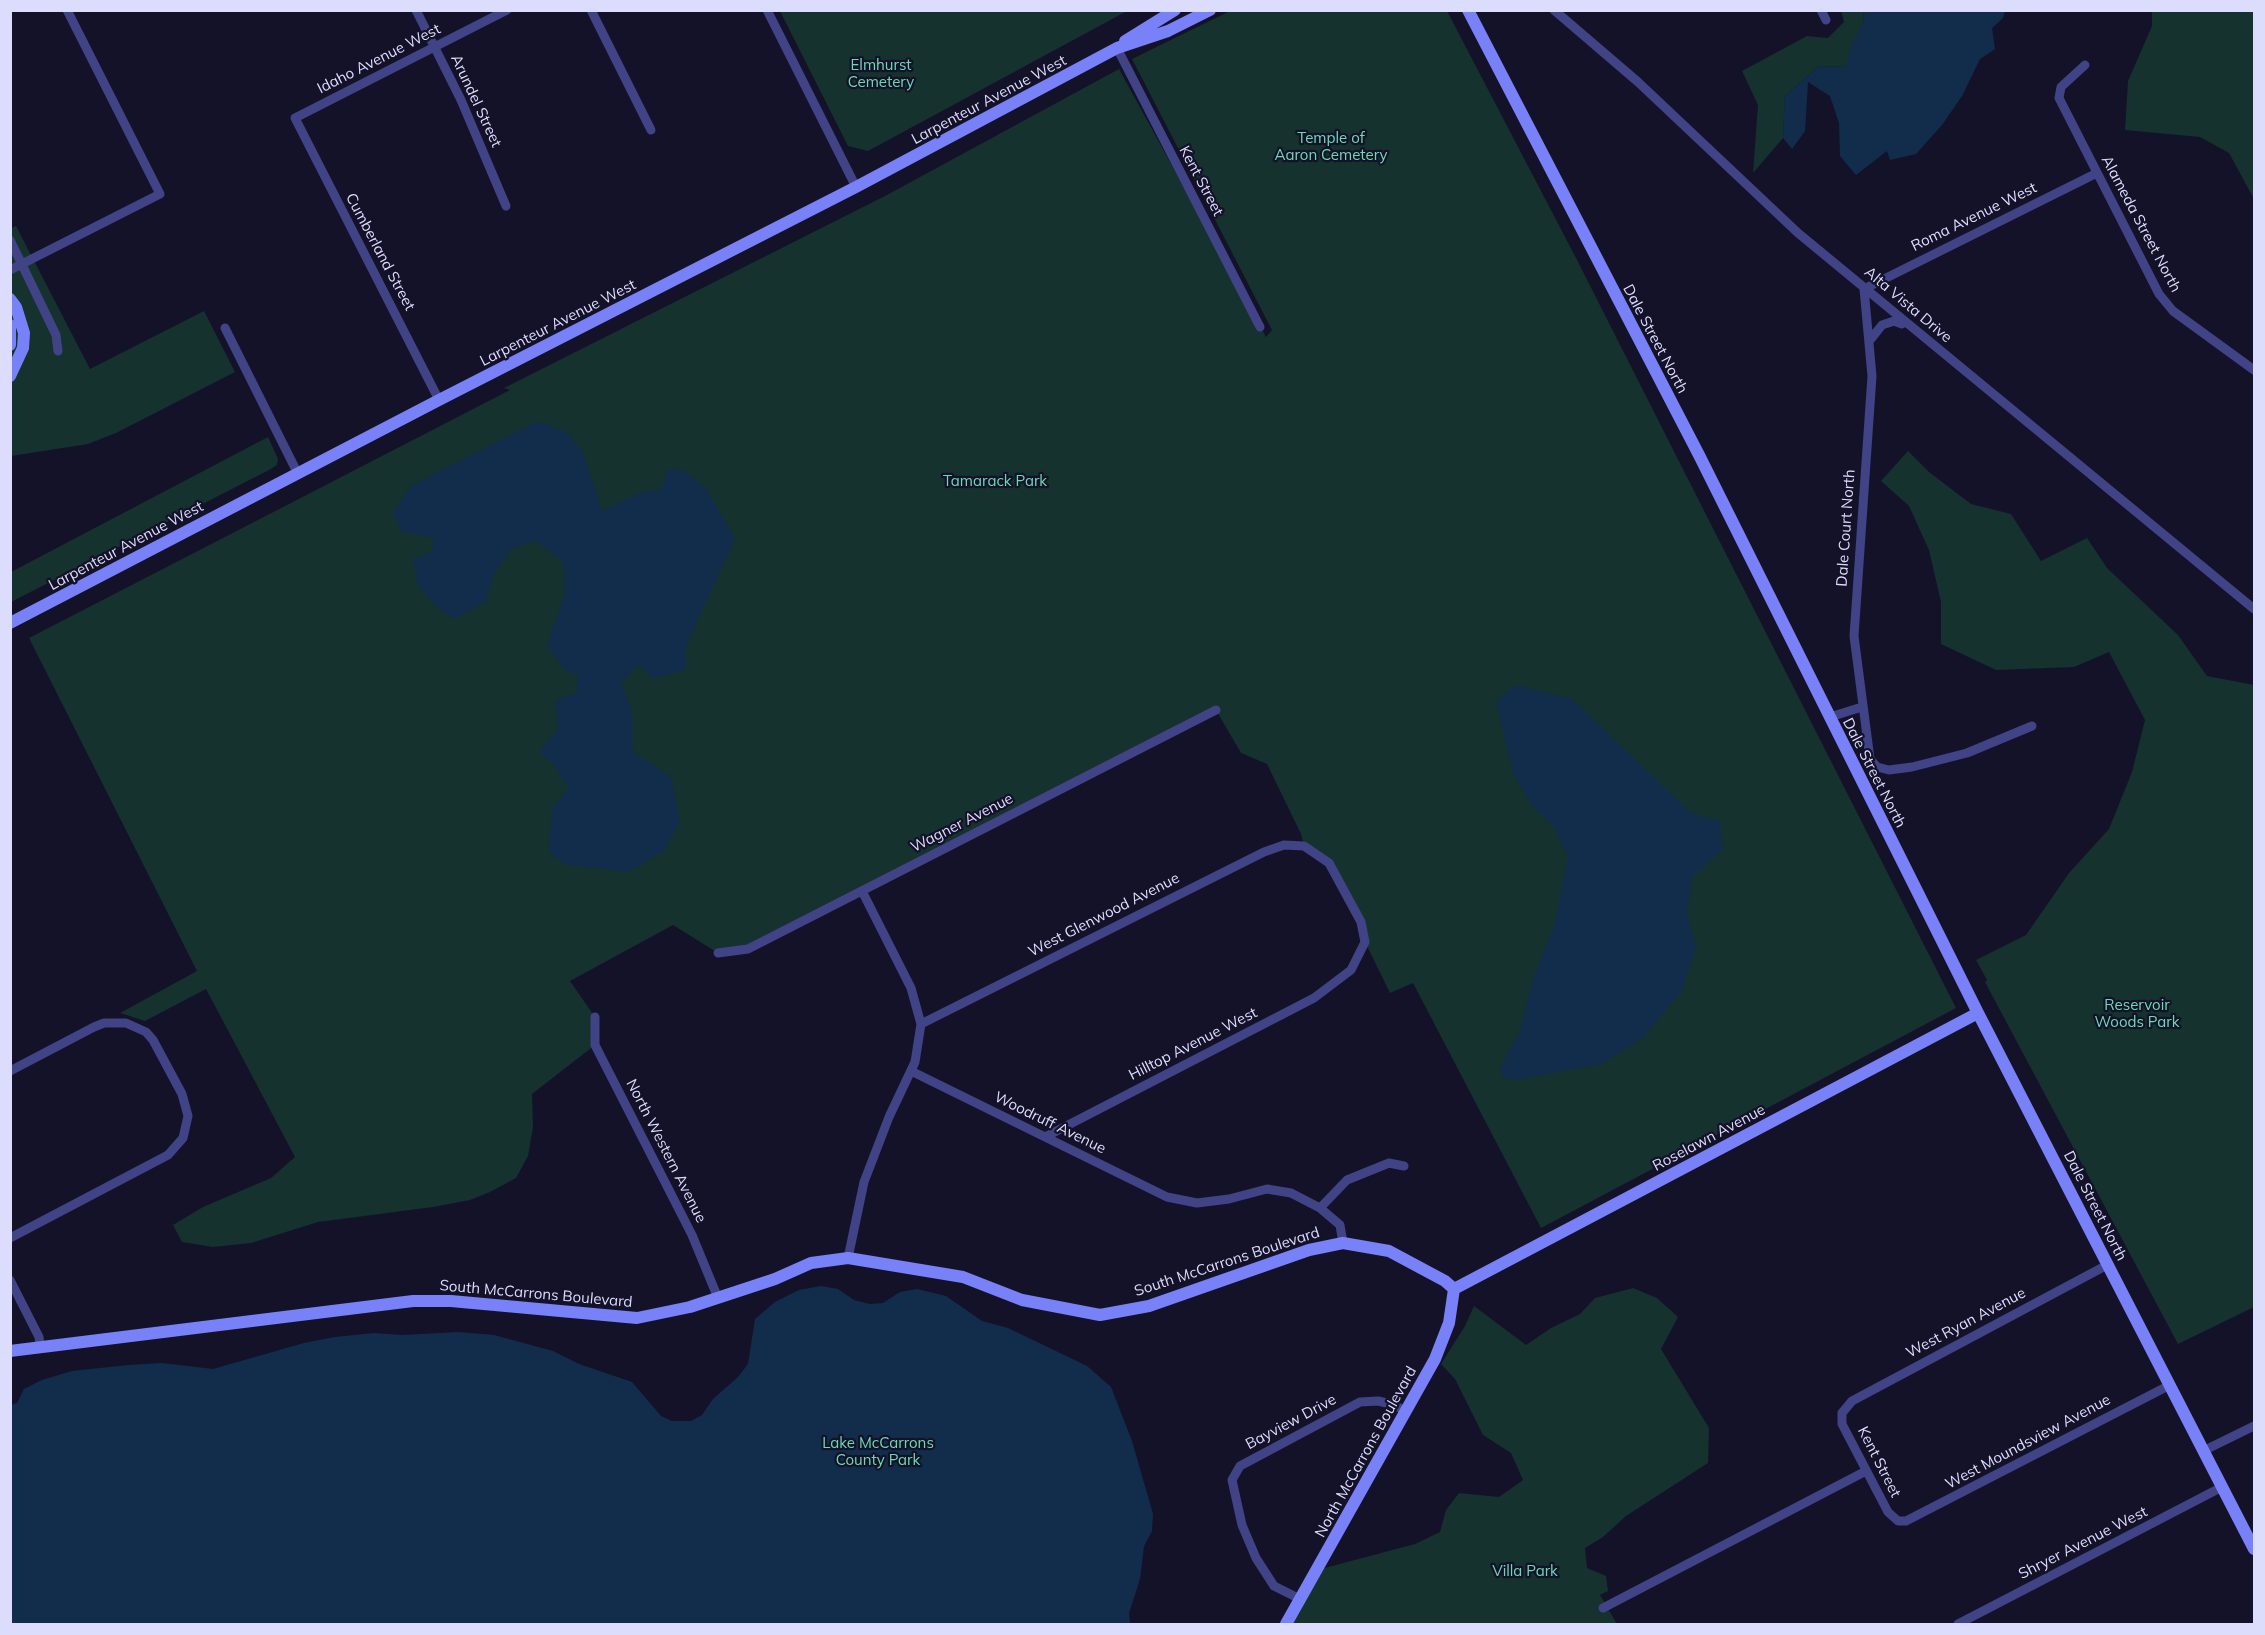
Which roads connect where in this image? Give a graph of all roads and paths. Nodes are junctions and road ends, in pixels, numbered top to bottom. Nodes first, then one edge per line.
1 (67, 10) edge
2 (416, 10) edge
3 (507, 10) edge
4 (591, 10) edge
5 (767, 10) edge
6 (1175, 10) edge
7 (1210, 10) edge
8 (1468, 10) edge
9 (1554, 10) edge
10 (1821, 10) edge
11 (1826, 20) dead end
12 (435, 47) junction
13 (1117, 48) junction
14 (2085, 65) dead end
15 (295, 118) joint
16 (651, 130) dead end
17 (2097, 173) junction
18 (856, 188) junction
19 (506, 206) dead end
20 (10, 240) edge
21 (22, 263) junction
22 (10, 270) edge
23 (1864, 289) junction
24 (10, 299) edge
25 (10, 325) edge
26 (1260, 327) dead end
27 (1911, 327) junction
28 (225, 328) dead end
29 (1870, 342) junction
30 (10, 345) edge
31 (58, 351) dead end
32 (2254, 370) edge
33 (10, 376) edge
34 (439, 399) junction
35 (298, 474) junction
36 (2254, 609) edge
37 (10, 623) edge
38 (1862, 708) junction
39 (1216, 710) dead end
40 (1830, 717) junction
41 (2032, 726) dead end
42 (862, 891) junction
43 (718, 953) dead end
44 (1351, 970) joint
45 (1978, 1013) junction
46 (595, 1017) dead end
47 (921, 1024) junction
48 (10, 1071) edge
49 (911, 1071) junction
50 (1045, 1137) junction
51 (1404, 1166) dead end
52 (1320, 1208) junction
53 (10, 1238) edge
54 (1343, 1243) junction
55 (848, 1258) junction
56 (2109, 1264) junction
57 (10, 1280) edge
58 (1454, 1288) junction
59 (718, 1298) junction
60 (40, 1346) junction
61 (10, 1351) edge
62 (2169, 1385) junction
63 (1406, 1412) junction
64 (1842, 1413) joint
65 (2254, 1426) edge
66 (2204, 1451) junction
67 (1866, 1471) junction
68 (2222, 1487) junction
69 (1898, 1521) joint
70 (2254, 1549) edge
71 (1300, 1599) junction
72 (1604, 1608) dead end
73 (1286, 1624) edge
74 (1958, 1624) edge

1 - 21 street
2 - 12 street, Arundel Street
3 - 12 street, Idaho Avenue West
4 - 16 street
5 - 18 street
6 - 13 main road, Larpenteur Avenue West
7 - 13 main road, Larpenteur Avenue West
8 - 40 main road, Dale Street North
9 - 23 street, Alta Vista Drive
10 - 11 street
12 - 15 street, Idaho Avenue West
12 - 19 street, Arundel Street
13 - 18 main road, Larpenteur Avenue West
13 - 26 street, Kent Street
14 - 17 street, Alameda Street North
15 - 34 street, Cumberland Street
17 - 23 street, Roma Avenue West
17 - 32 street, Alameda Street North
18 - 34 main road, Larpenteur Avenue West
20 - 21 street
21 - 22 street
21 - 31 street
23 - 27 street, Alta Vista Drive
23 - 29 street, Dale Court North
24 - 33 main road
25 - 30 main road
27 - 29 street
27 - 36 street, Alta Vista Drive
28 - 35 street
29 - 38 street, Dale Court North
34 - 35 main road, Larpenteur Avenue West
35 - 37 main road, Larpenteur Avenue West
38 - 40 street
38 - 41 street, Dale Court North
39 - 42 street, Wagner Avenue
40 - 45 main road, Dale Street North
42 - 43 street, Wagner Avenue
42 - 47 street
44 - 47 street, West Glenwood Avenue
44 - 50 street, Hilltop Avenue West
45 - 56 main road, Dale Street North
45 - 58 main road, Roselawn Avenue
46 - 59 street, North Western Avenue
47 - 49 street
48 - 53 street
49 - 50 street, Woodruff Avenue
49 - 55 street
50 - 52 street, Woodruff Avenue
51 - 52 street
52 - 54 street, Woodruff Avenue
54 - 55 main road, South McCarrons Boulevard
54 - 58 main road, South McCarrons Boulevard
55 - 59 main road, South McCarrons Boulevard
56 - 62 main road, Dale Street North
56 - 64 street, West Ryan Avenue
57 - 60 street
58 - 63 main road, North McCarrons Boulevard
59 - 60 main road, South McCarrons Boulevard
60 - 61 main road, South McCarrons Boulevard
62 - 66 main road, Dale Street North
62 - 69 street, West Moundsview Avenue
63 - 71 main road, North McCarrons Boulevard
63 - 71 street, Bayview Drive
64 - 67 street, Kent Street
65 - 66 street
66 - 68 main road, Dale Street North
67 - 69 street, Kent Street
67 - 72 street
68 - 70 main road, Dale Street North
68 - 74 street, Shryer Avenue West
71 - 73 main road, North McCarrons Boulevard

